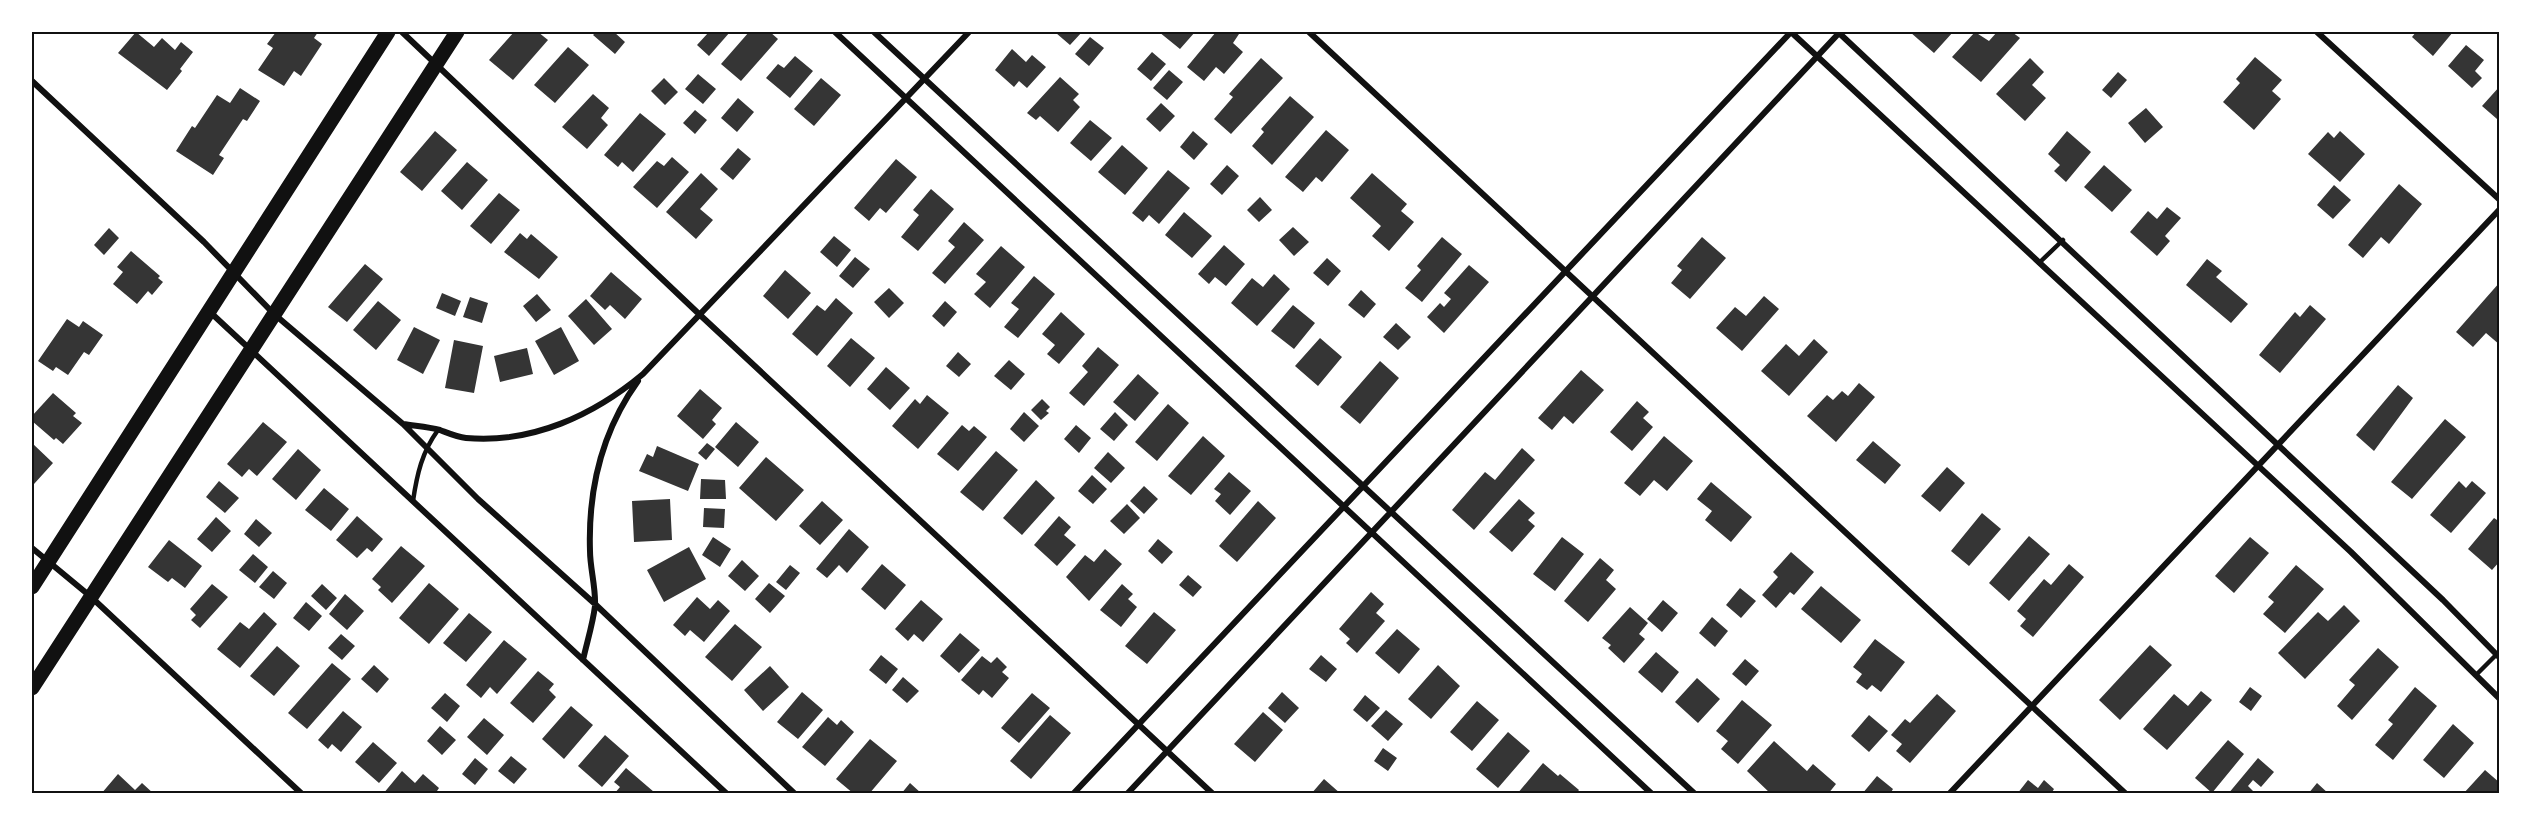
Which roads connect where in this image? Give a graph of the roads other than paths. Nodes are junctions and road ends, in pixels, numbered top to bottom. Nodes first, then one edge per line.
1 (388, 32) edge
2 (402, 32) edge
3 (457, 32) edge
4 (835, 32) edge
5 (874, 32) edge
6 (969, 32) edge
7 (1309, 32) edge
8 (1791, 32) edge
9 (1839, 32) edge
10 (2317, 32) edge
11 (1816, 56) junction
12 (436, 65) junction
13 (924, 79) junction
14 (32, 81) edge
15 (906, 98) junction
16 (2499, 200) edge
17 (2499, 209) edge
18 (2063, 240) junction
19 (2039, 264) junction
20 (1566, 271) junction
21 (235, 273) junction
22 (1594, 297) junction
23 (210, 312) junction
24 (274, 314) junction
25 (699, 314) junction
26 (251, 349) junction
27 (643, 374) junction
28 (403, 424) junction
29 (438, 430) junction
30 (2277, 444) junction
31 (426, 446) junction
32 (2257, 465) junction
33 (1363, 488) junction
34 (413, 501) junction
35 (1344, 507) junction
36 (1390, 510) junction
37 (1370, 533) junction
38 (32, 548) edge
39 (48, 561) junction
40 (32, 587) edge
41 (90, 596) junction
42 (595, 604) junction
43 (2498, 657) edge
44 (583, 660) junction
45 (2476, 675) junction
46 (32, 688) edge
47 (2499, 699) edge
48 (2031, 705) junction
49 (1138, 724) junction
50 (1167, 751) junction
51 (302, 794) edge
52 (727, 794) edge
53 (795, 794) edge
54 (1073, 794) edge
55 (1127, 794) edge
56 (1213, 794) edge
57 (1652, 794) edge
58 (1695, 794) edge
59 (1949, 794) edge
60 (2126, 794) edge

1 - 21 main road
2 - 12 street
3 - 12 main road
4 - 15 street
5 - 13 street
6 - 13 street
7 - 20 street
8 - 11 street
8 - 20 street
9 - 11 street
9 - 18 street
10 - 16 street
11 - 19 street
11 - 22 street
12 - 24 main road
12 - 25 street
13 - 15 street
13 - 33 street
14 - 21 street
15 - 25 street
15 - 35 street
17 - 30 street
18 - 19 lane
18 - 30 street
19 - 32 street
20 - 22 street
20 - 33 street
21 - 23 main road
21 - 24 street
22 - 36 street
22 - 48 street
23 - 26 street
23 - 39 main road
24 - 26 main road
24 - 28 street
25 - 27 street
25 - 49 street
26 - 34 street
26 - 41 main road
27 - 29 street
27 - 42 street
28 - 29 street
28 - 31 street
29 - 31 lane
30 - 32 street
30 - 43 street
31 - 34 lane
31 - 42 street
32 - 45 street
32 - 48 street
33 - 35 street
33 - 36 street
34 - 44 street
35 - 37 street
35 - 49 street
36 - 37 street
36 - 58 street
37 - 50 street
37 - 57 street
38 - 39 street
39 - 40 main road
39 - 41 street
41 - 46 main road
41 - 51 street
42 - 44 street
42 - 53 street
43 - 45 lane
44 - 52 street
45 - 47 street
48 - 59 street
48 - 60 street
49 - 50 street
49 - 54 street
50 - 55 street
50 - 56 street

